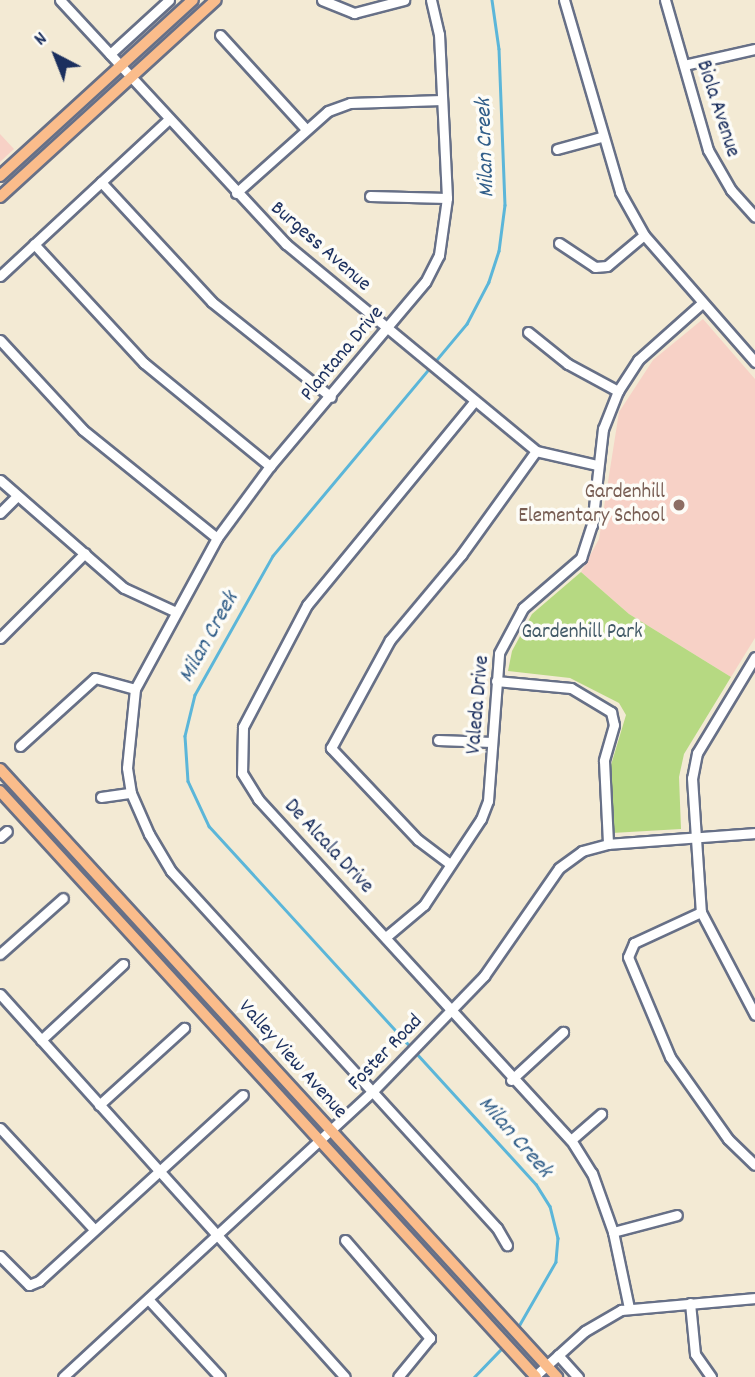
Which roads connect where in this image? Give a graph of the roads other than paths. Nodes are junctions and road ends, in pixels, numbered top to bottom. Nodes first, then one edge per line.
1 (60, 0) edge
2 (169, 0) edge
3 (193, 0) edge
4 (216, 0) edge
5 (322, 0) edge
6 (404, 0) edge
7 (431, 0) edge
8 (564, 0) edge
9 (665, 0) edge
10 (220, 35) dead end
11 (755, 49) edge
12 (110, 54) junction
13 (684, 65) junction
14 (121, 66) junction
15 (131, 77) junction
16 (442, 100) junction
17 (169, 119) junction
18 (305, 128) junction
19 (601, 137) junction
20 (557, 149) dead end
21 (0, 176) edge
22 (102, 182) junction
23 (236, 193) junction
24 (370, 196) dead end
25 (0, 197) edge
26 (447, 198) junction
27 (755, 218) edge
28 (644, 235) junction
29 (559, 243) dead end
30 (34, 244) junction
31 (0, 276) edge
32 (702, 303) junction
33 (388, 328) junction
34 (528, 332) dead end
35 (0, 341) edge
36 (755, 362) edge
37 (618, 391) junction
38 (331, 397) junction
39 (473, 403) junction
40 (536, 451) junction
41 (597, 465) junction
42 (270, 466) junction
43 (0, 480) edge
44 (16, 497) junction
45 (0, 513) edge
46 (217, 538) junction
47 (85, 553) junction
48 (174, 611) junction
49 (0, 638) edge
50 (755, 657) edge
51 (496, 681) junction
52 (135, 689) junction
53 (438, 740) dead end
54 (492, 742) junction
55 (20, 746) dead end
56 (0, 769) edge
57 (0, 791) edge
58 (131, 793) junction
59 (101, 797) dead end
60 (755, 833) edge
61 (693, 837) junction
62 (608, 844) junction
63 (450, 864) junction
64 (63, 898) dead end
65 (701, 912) junction
66 (387, 936) junction
67 (0, 954) edge
68 (123, 964) dead end
69 (0, 994) edge
70 (450, 1012) junction
71 (755, 1015) edge
72 (184, 1028) dead end
73 (563, 1032) dead end
74 (41, 1040) junction
75 (511, 1080) junction
76 (373, 1091) junction
77 (243, 1095) dead end
78 (99, 1105) junction
79 (601, 1114) dead end
80 (0, 1128) edge
81 (331, 1132) junction
82 (571, 1140) junction
83 (321, 1142) junction
84 (755, 1165) edge
85 (160, 1172) junction
86 (677, 1215) dead end
87 (94, 1229) junction
88 (613, 1232) junction
89 (219, 1235) junction
90 (345, 1240) dead end
91 (507, 1245) dead end
92 (0, 1256) edge
93 (755, 1298) edge
94 (148, 1299) junction
95 (690, 1303) junction
96 (629, 1308) junction
97 (558, 1355) junction
98 (546, 1365) junction
99 (536, 1376) edge
100 (63, 1377) edge
101 (220, 1377) edge
102 (345, 1377) edge
103 (398, 1377) edge
104 (557, 1377) edge
105 (578, 1377) edge
106 (711, 1377) edge

1 - 12 street, Burgess Avenue
2 - 12 street
3 - 14 main road
4 - 15 main road
5 - 6 street
7 - 16 street, Plantana Drive
8 - 19 street
9 - 13 street, Biola Avenue
10 - 18 street
11 - 13 street
12 - 14 street, Burgess Avenue
13 - 27 street, Biola Avenue
14 - 15 street, Burgess Avenue
14 - 21 main road
15 - 17 street, Burgess Avenue
15 - 25 main road
16 - 18 street
16 - 26 street, Plantana Drive
17 - 22 street
17 - 23 street, Burgess Avenue
18 - 23 street
19 - 20 street
19 - 28 street
22 - 30 street
22 - 38 street
23 - 33 street, Burgess Avenue
24 - 26 street
26 - 33 street, Plantana Drive
28 - 29 street
28 - 32 street
30 - 31 street
30 - 42 street
32 - 36 street
32 - 37 street, Valeda Drive
33 - 38 street, Plantana Drive
33 - 39 street, Burgess Avenue
34 - 37 street
35 - 46 street
37 - 41 street, Valeda Drive
38 - 42 street, Plantana Drive
39 - 40 street, Burgess Avenue
39 - 66 street, De Alcala Drive
40 - 41 street, Burgess Avenue
40 - 63 street
41 - 51 street, Valeda Drive
42 - 46 street, Plantana Drive
43 - 44 street
44 - 45 street
44 - 47 street
46 - 48 street, Plantana Drive
47 - 48 street
47 - 49 street
48 - 52 street, Plantana Drive
50 - 61 street
51 - 54 street, Valeda Drive
51 - 62 street
52 - 55 street
52 - 58 street, Plantana Drive
53 - 54 street
54 - 63 street, Valeda Drive
56 - 81 main road, Valley View Avenue
57 - 83 main road, Valley View Avenue
58 - 59 street
58 - 76 street
60 - 61 street, Foster Road
61 - 62 street, Foster Road
61 - 65 street
62 - 70 street, Foster Road
63 - 66 street, Valeda Drive
64 - 67 street
65 - 71 street
65 - 84 street
66 - 70 street, De Alcala Drive
68 - 74 street
69 - 74 street
70 - 75 street, De Alcala Drive
70 - 76 street, Foster Road
72 - 78 street
73 - 75 street
74 - 78 street
75 - 82 street, De Alcala Drive
76 - 81 street, Foster Road
76 - 91 street
77 - 85 street
78 - 85 street
79 - 82 street
80 - 87 street
81 - 83 street, Foster Road
81 - 98 main road, Valley View Avenue
82 - 88 street, De Alcala Drive
83 - 89 street, Foster Road
83 - 99 main road, Valley View Avenue
85 - 87 street
85 - 89 street
86 - 88 street
87 - 92 street
88 - 96 street, De Alcala Drive
89 - 94 street, Foster Road
89 - 102 street
90 - 103 street
93 - 95 street
94 - 100 street, Foster Road
94 - 101 street
95 - 96 street
95 - 106 street
96 - 97 street
97 - 98 street
97 - 105 street
98 - 99 street
98 - 104 main road, Valley View Avenue

